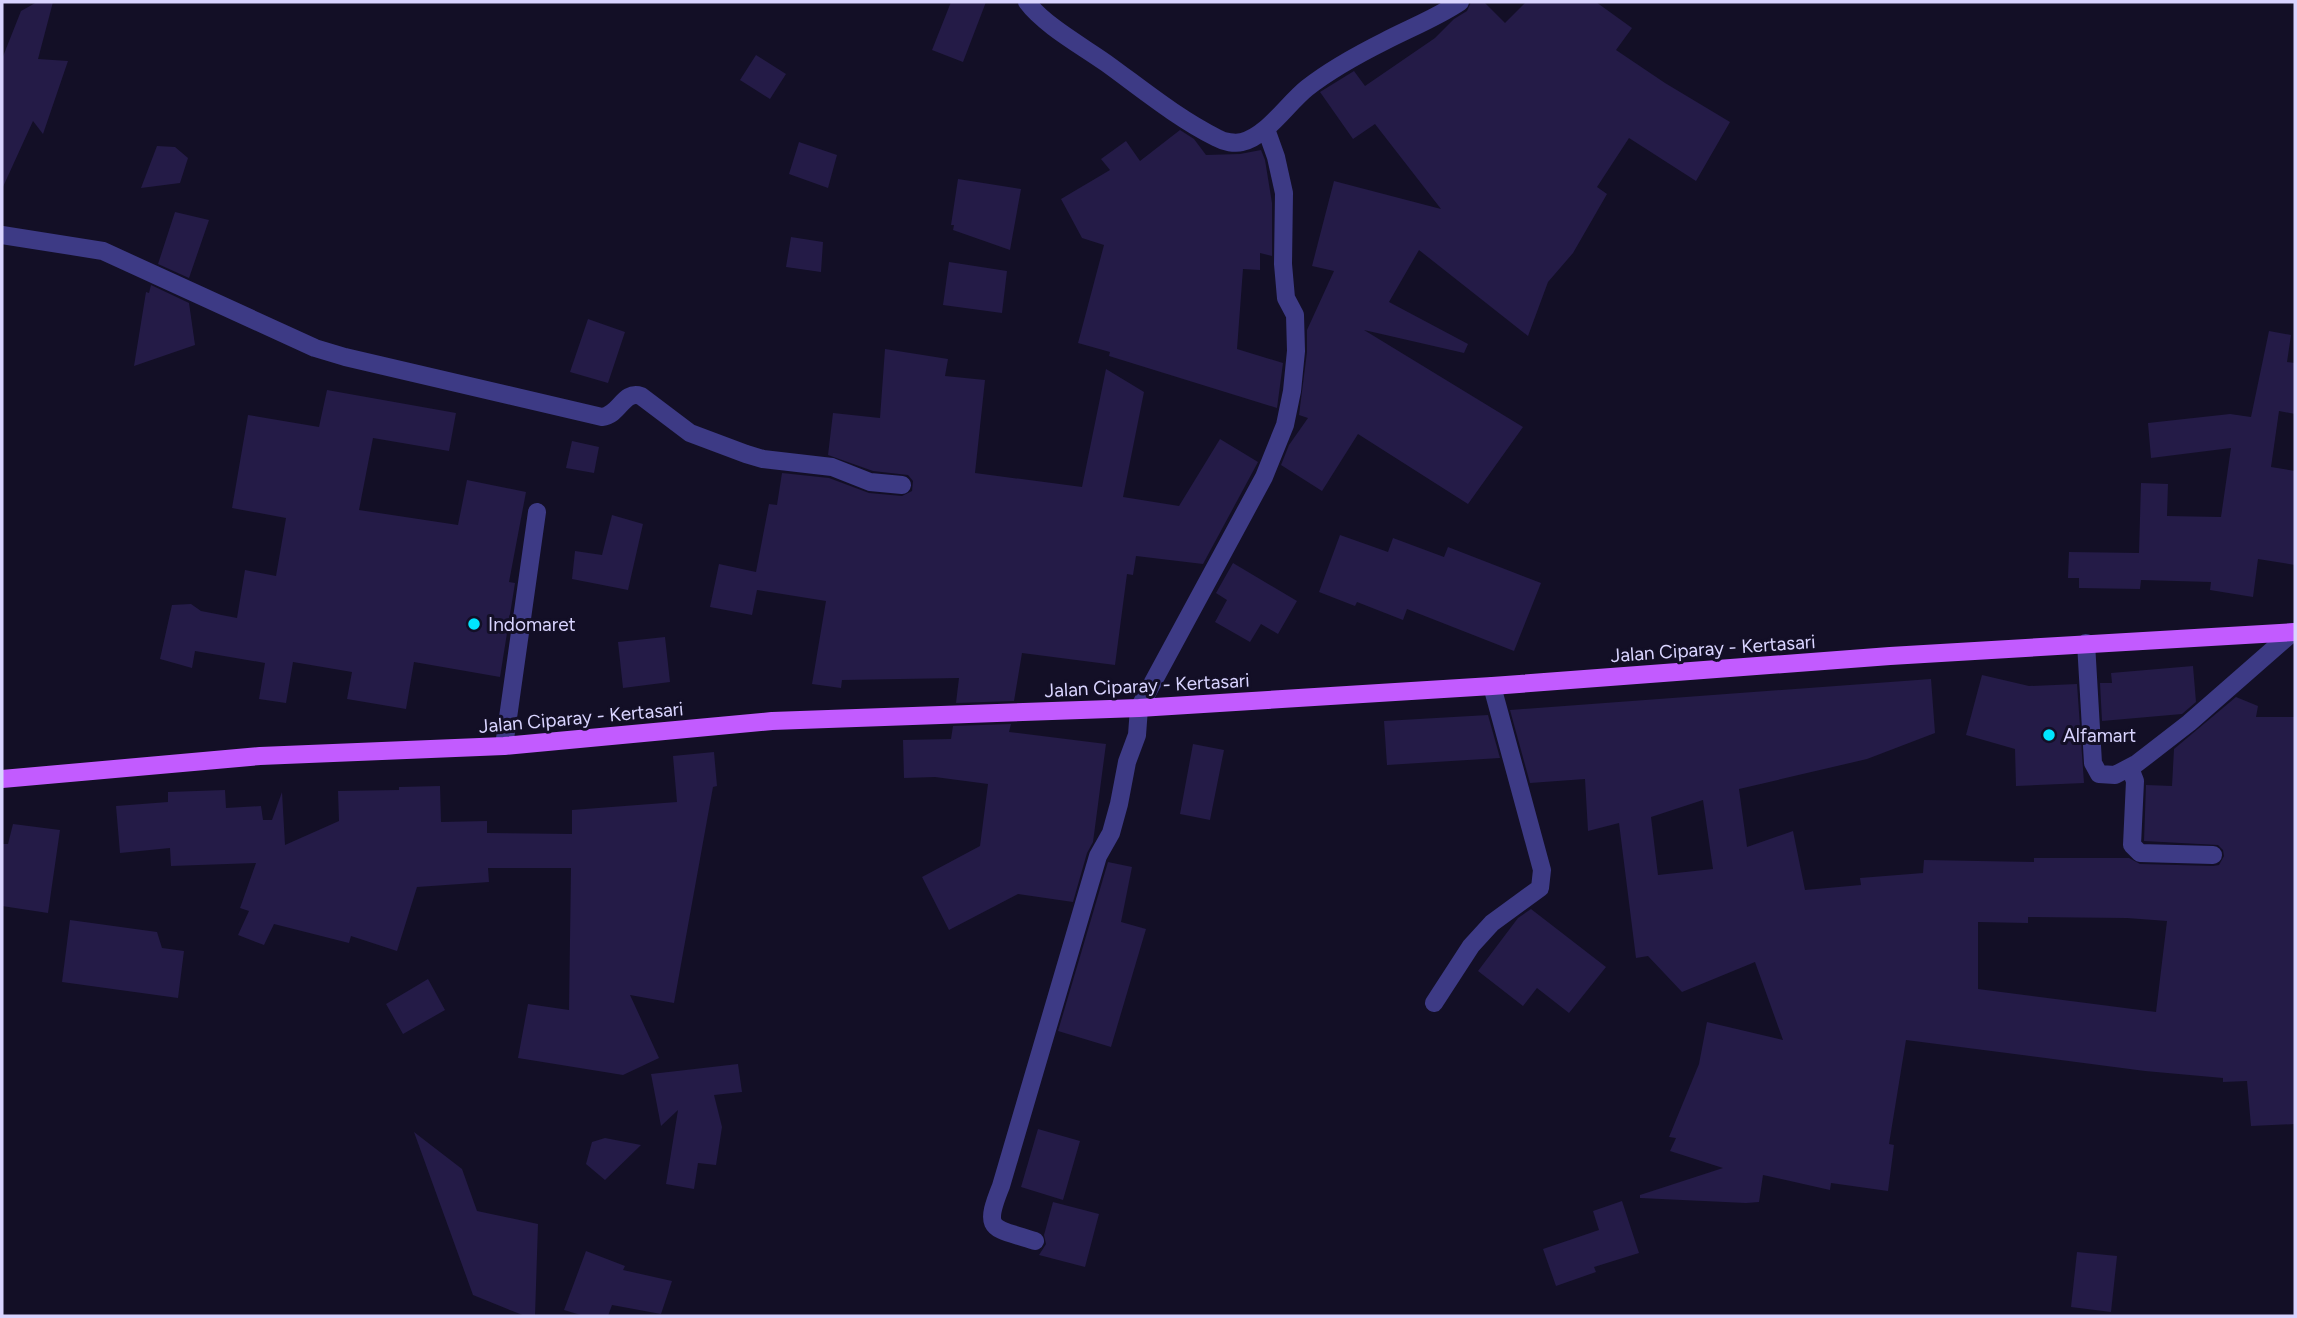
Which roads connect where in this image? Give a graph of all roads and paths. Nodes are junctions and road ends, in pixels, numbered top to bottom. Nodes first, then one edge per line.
1 (1027, 2) edge
2 (1460, 2) edge
3 (1266, 129) junction
4 (2, 234) edge
5 (902, 485) dead end
6 (537, 512) dead end
7 (2294, 632) edge
8 (2086, 643) junction
9 (1492, 686) junction
10 (1139, 708) junction
11 (504, 746) junction
12 (2130, 768) junction
13 (2, 779) edge
14 (2213, 855) dead end
15 (1434, 1003) dead end
16 (1035, 1241) dead end

1 - 3 street
2 - 3 street
3 - 10 street
4 - 5 street
6 - 11 street
7 - 8 main road, Jalan Ciparay - Kertasari
7 - 12 street
8 - 9 main road, Jalan Ciparay - Kertasari
8 - 12 street
9 - 10 main road, Jalan Ciparay - Kertasari
9 - 15 street
10 - 11 main road, Jalan Ciparay - Kertasari
10 - 16 street
11 - 13 main road, Jalan Ciparay - Kertasari
12 - 14 street

